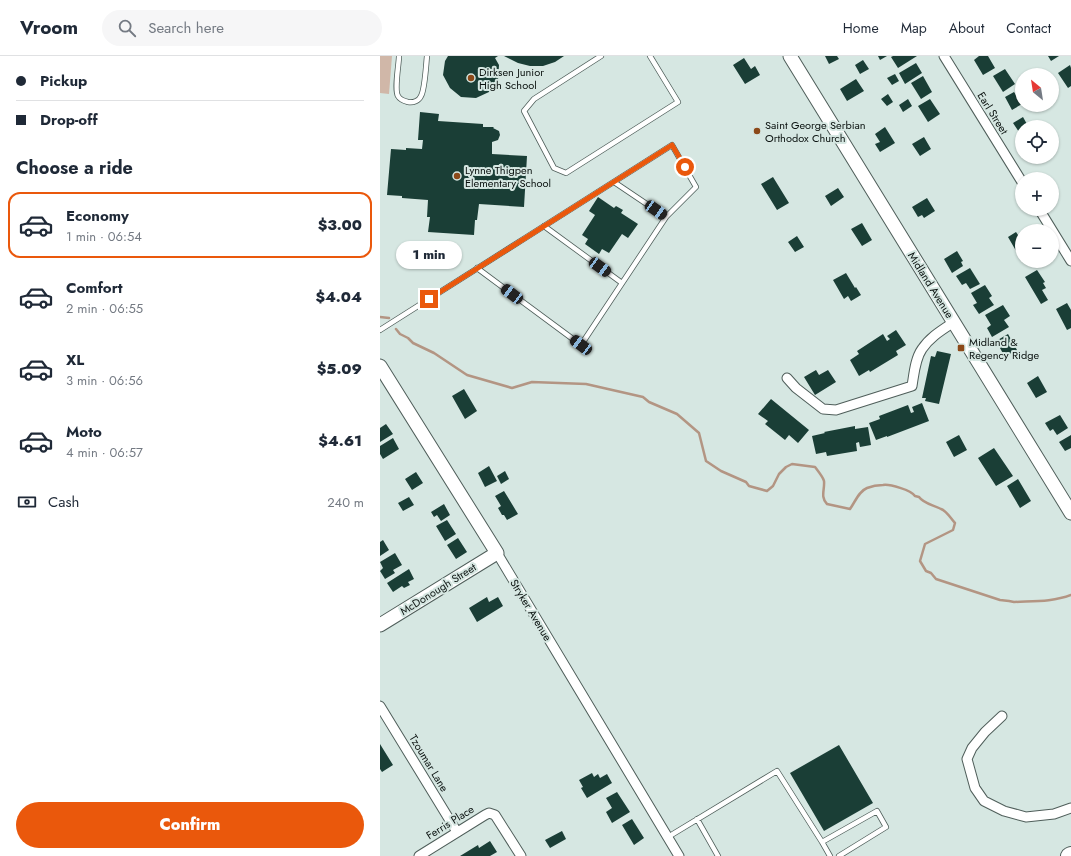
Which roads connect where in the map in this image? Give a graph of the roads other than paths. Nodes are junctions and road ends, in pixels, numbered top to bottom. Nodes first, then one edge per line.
1 (399, 56) edge
2 (427, 56) edge
3 (601, 56) edge
4 (650, 56) edge
5 (790, 56) edge
6 (944, 56) edge
7 (1016, 172) edge
8 (614, 182) junction
9 (1043, 216) edge
10 (666, 217) junction
11 (544, 226) junction
12 (1071, 261) edge
13 (478, 268) junction
14 (622, 283) junction
15 (954, 322) junction
16 (380, 330) edge
17 (380, 366) edge
18 (787, 378) dead end
19 (1071, 513) edge
20 (496, 553) junction
21 (382, 620) edge
22 (380, 706) edge
23 (1002, 716) dead end
24 (1071, 808) edge
25 (697, 819) junction
26 (457, 832) junction
27 (668, 837) junction
28 (822, 842) junction
29 (419, 856) edge
30 (521, 856) edge
31 (679, 856) edge
32 (718, 856) edge
33 (830, 856) edge
34 (839, 856) edge

1 - 2 lane
3 - 4 lane
5 - 15 street, Midland Avenue
6 - 7 street, Earl Street
8 - 10 lane
8 - 10 lane
8 - 11 lane
9 - 12 street
10 - 14 lane
11 - 13 lane
11 - 14 lane
13 - 14 lane
13 - 16 lane
15 - 18 street
15 - 19 street, Midland Avenue
17 - 20 street, Stryker Avenue
20 - 21 street, McDonough Street
20 - 27 street, Stryker Avenue
22 - 26 street, Tzoumar Lane
23 - 24 street
25 - 27 lane
25 - 28 lane
25 - 32 lane
26 - 29 street, Ferris Place
26 - 30 street, Ferris Place
27 - 31 street, Stryker Avenue
28 - 33 lane
28 - 34 lane

